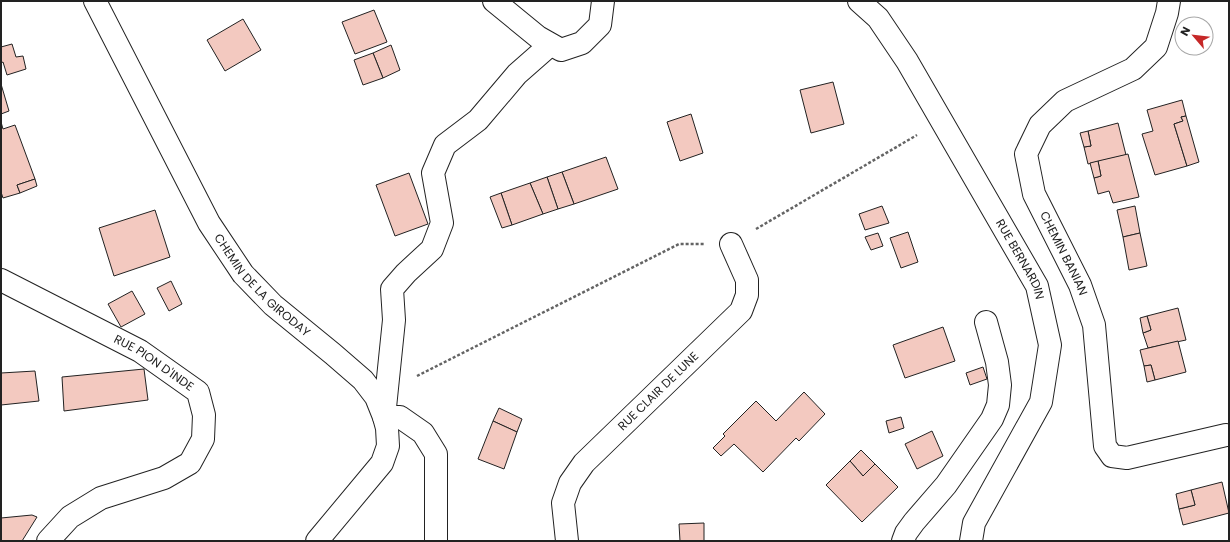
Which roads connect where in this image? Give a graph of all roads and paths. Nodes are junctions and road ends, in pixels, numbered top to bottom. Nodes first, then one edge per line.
1 (95, 1) edge
2 (494, 1) edge
3 (603, 1) edge
4 (859, 1) edge
5 (1169, 1) edge
6 (550, 45) junction
7 (942, 121) junction
8 (679, 244) dead end
9 (731, 244) joint
10 (1, 280) edge
11 (986, 322) dead end
12 (386, 392) junction
13 (384, 417) junction
14 (1226, 435) dead end
15 (48, 541) edge
16 (317, 541) edge
17 (436, 541) edge
18 (567, 541) edge
19 (903, 541) edge
20 (971, 541) edge

1 - 13 street, CHEMIN DE LA GIRODAY
2 - 6 street
3 - 6 street
4 - 7 street, RUE BERNARDIN
5 - 14 street, CHEMIN BANIAN
6 - 12 street
7 - 9 path
7 - 20 street, RUE BERNARDIN
8 - 12 path
9 - 18 street, RUE CLAIR DE LUNE
10 - 15 street, RUE PION D'INDE
11 - 19 street
12 - 13 street
13 - 16 street, CHEMIN DE LA GIRODAY
13 - 17 street

